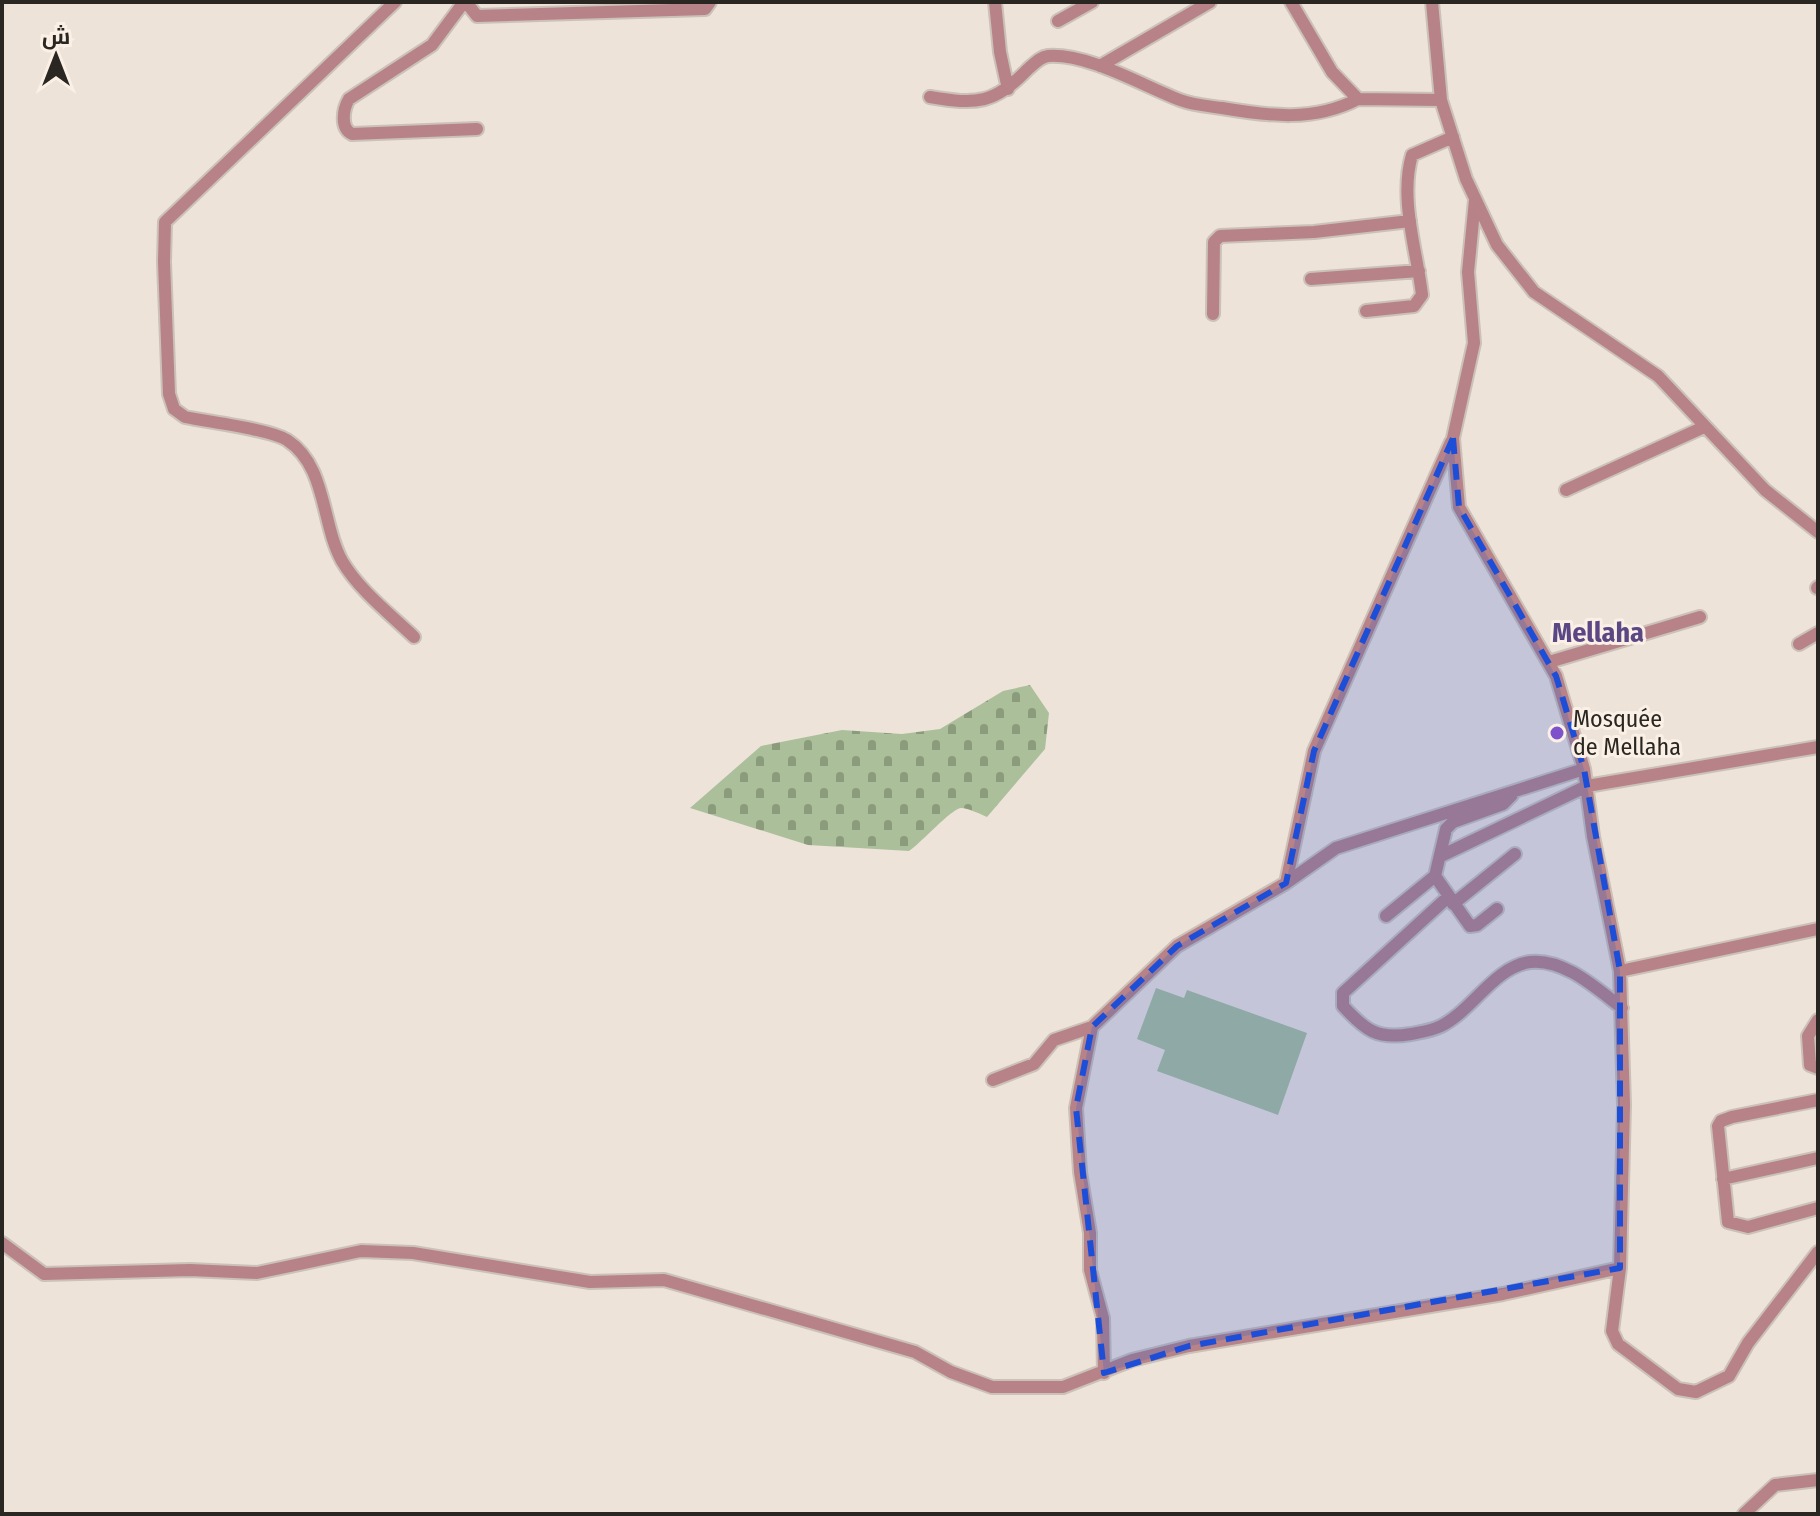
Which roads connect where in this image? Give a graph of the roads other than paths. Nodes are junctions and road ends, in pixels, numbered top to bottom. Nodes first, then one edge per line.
1 (395, 2) edge
2 (465, 2) edge
3 (710, 2) edge
4 (995, 2) edge
5 (1092, 2) edge
6 (1210, 2) edge
7 (1291, 2) edge
8 (1432, 2) edge
9 (1058, 21) dead end
10 (1100, 66) junction
11 (1008, 89) junction
12 (930, 97) dead end
13 (1358, 99) junction
14 (1441, 100) junction
15 (477, 129) dead end
16 (1453, 137) junction
17 (1475, 200) junction
18 (1410, 221) junction
19 (1419, 271) junction
20 (1311, 279) dead end
21 (1366, 311) dead end
22 (1213, 314) dead end
23 (1704, 427) junction
24 (1453, 438) junction
25 (1566, 490) dead end
26 (1818, 532) edge
27 (1700, 617) dead end
28 (1818, 633) edge
29 (414, 637) dead end
30 (1799, 644) dead end
31 (1549, 662) junction
32 (1818, 747) edge
33 (1584, 769) junction
34 (1587, 786) junction
35 (1518, 790) junction
36 (1515, 854) dead end
37 (1443, 855) junction
38 (1435, 876) junction
39 (1286, 883) junction
40 (1451, 900) junction
41 (1497, 909) dead end
42 (1386, 916) dead end
43 (1818, 929) edge
44 (1620, 971) junction
45 (1622, 1008) junction
46 (1818, 1020) edge
47 (1092, 1027) junction
48 (1818, 1068) edge
49 (993, 1080) dead end
50 (1818, 1100) edge
51 (1818, 1158) edge
52 (1723, 1179) junction
53 (1818, 1208) edge
54 (2, 1243) edge
55 (1818, 1252) edge
56 (1620, 1268) junction
57 (1104, 1373) junction
58 (1818, 1480) edge
59 (1744, 1514) edge

1 - 29 street
2 - 3 street
2 - 15 street
4 - 11 street
5 - 9 street
6 - 10 street
7 - 13 street
8 - 14 street
10 - 11 street
10 - 13 street
11 - 12 street
13 - 14 street
14 - 16 street
16 - 17 street
16 - 18 street
17 - 23 street
17 - 24 street
18 - 19 street
18 - 22 street
19 - 20 street
19 - 21 street
23 - 25 street
23 - 26 street
24 - 31 street
24 - 39 street
27 - 31 street
28 - 30 street
31 - 33 street
32 - 34 street
33 - 34 street
33 - 35 street
34 - 37 street
34 - 44 street
35 - 37 street
35 - 39 street
36 - 40 street
37 - 38 street
38 - 40 street
38 - 42 street
39 - 47 street
40 - 41 street
40 - 45 street
43 - 44 street
44 - 45 street
45 - 56 street
46 - 48 street
47 - 49 street
47 - 57 street
50 - 52 street
51 - 52 street
52 - 53 street
54 - 57 street
55 - 56 street
56 - 57 street
58 - 59 street

